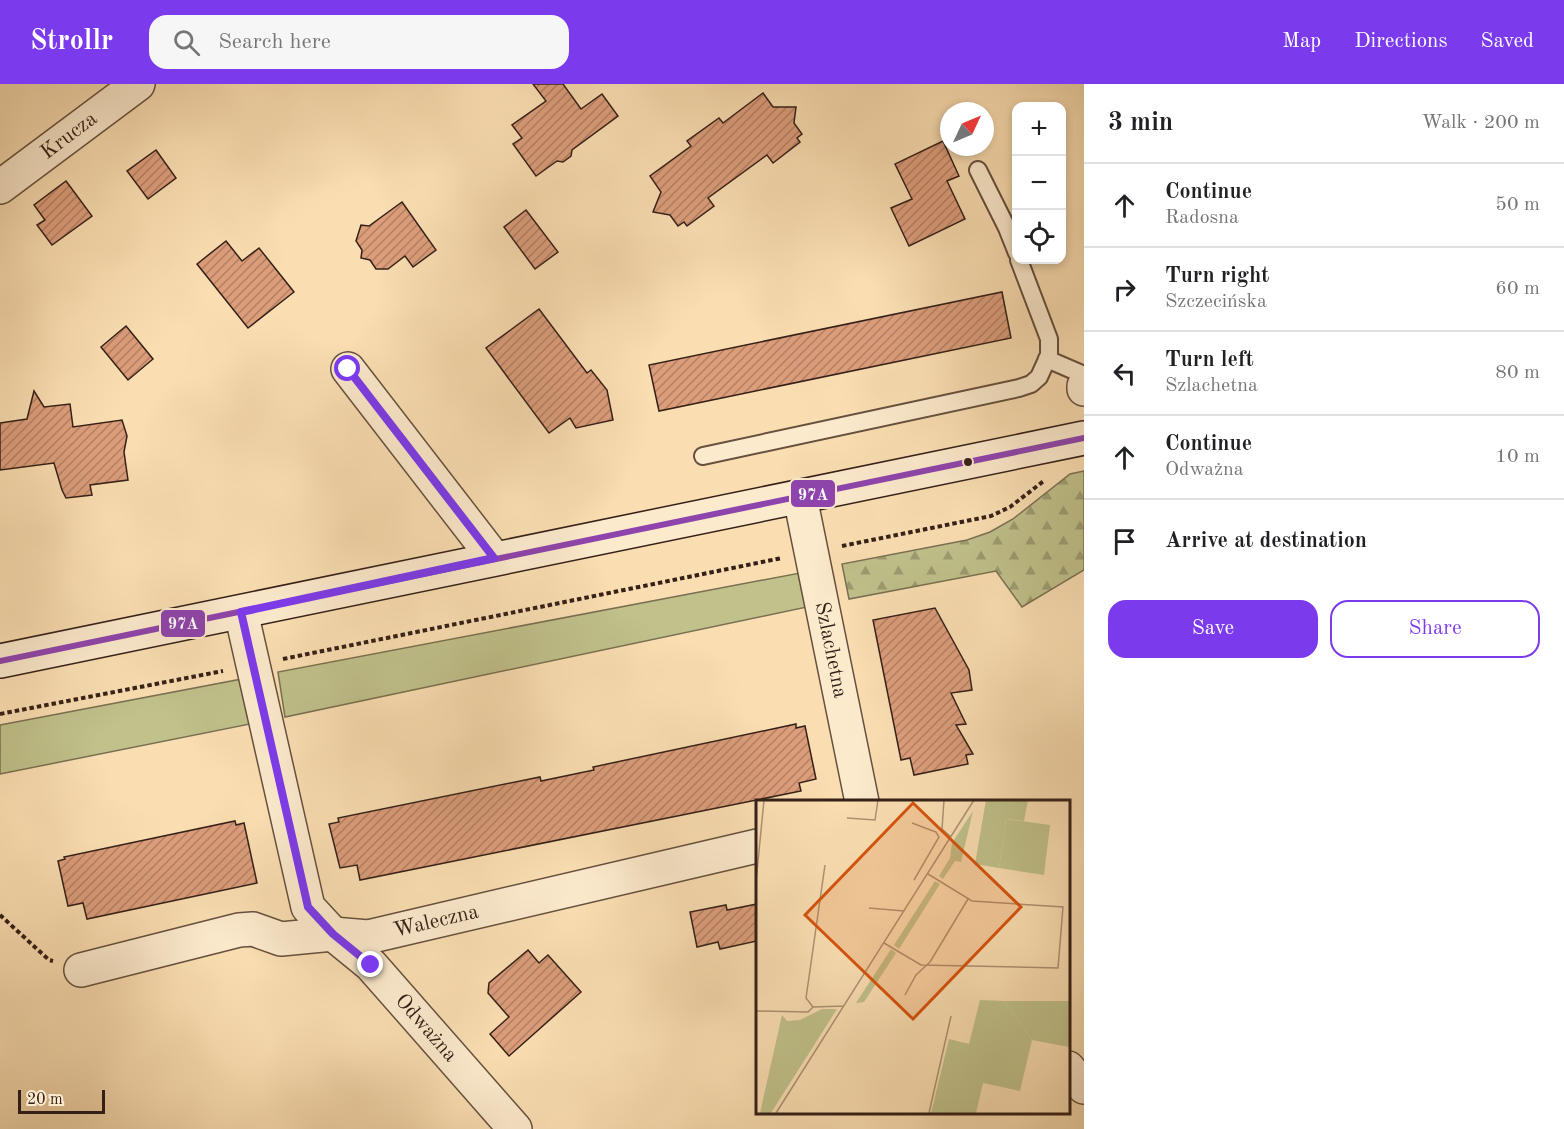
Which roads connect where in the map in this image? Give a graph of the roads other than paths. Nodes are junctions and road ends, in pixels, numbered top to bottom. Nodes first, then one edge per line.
1 (138, 84) edge
2 (978, 170) dead end
3 (0, 187) edge
4 (1012, 241) edge
5 (1021, 264) edge
6 (1047, 359) junction
7 (348, 369) dead end
8 (1084, 375) edge
9 (1084, 438) edge
10 (703, 456) dead end
11 (800, 496) junction
12 (494, 558) junction
13 (241, 612) junction
14 (0, 661) edge
15 (862, 800) edge
16 (756, 846) edge
17 (333, 934) junction
18 (81, 970) road end
19 (1069, 1069) edge
20 (1084, 1087) edge
21 (515, 1129) edge

1 - 3 street, Krucza
2 - 4 lane
5 - 6 lane
6 - 8 lane
6 - 10 lane
7 - 12 street
9 - 11 street
11 - 12 street
11 - 15 street, Szlachetna
12 - 13 street
13 - 14 street
13 - 17 street
16 - 17 street, Waleczna
17 - 18 street, Waleczna
17 - 21 street, Odważna
19 - 20 street

